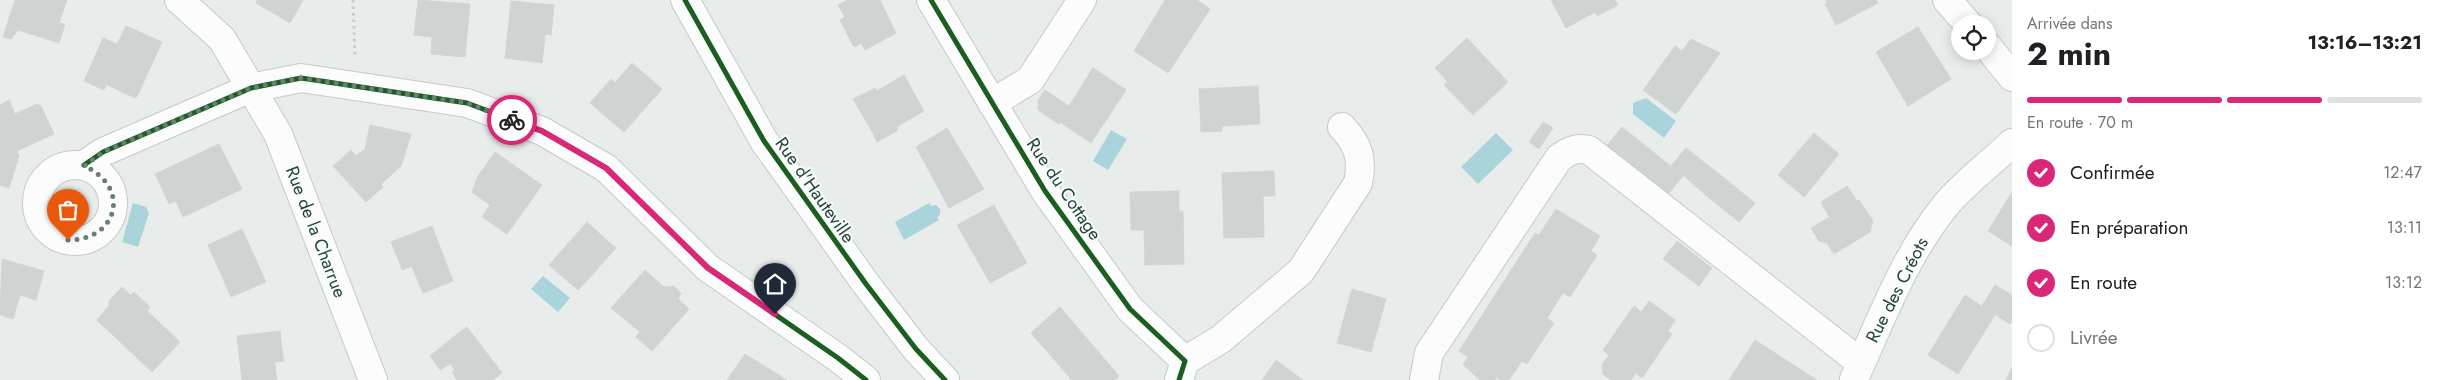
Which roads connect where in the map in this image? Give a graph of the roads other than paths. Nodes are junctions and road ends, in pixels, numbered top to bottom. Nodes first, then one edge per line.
1 (179, 0) edge
2 (685, 0) edge
3 (931, 0) edge
4 (1082, 0) edge
5 (1947, 0) edge
6 (1960, 15) edge
7 (1996, 57) edge
8 (2012, 77) edge
9 (251, 88) junction
10 (992, 104) junction
11 (1342, 127) dead end
12 (2012, 143) edge
13 (84, 166) dead end
14 (1182, 370) edge
15 (1857, 372) edge
16 (373, 380) edge
17 (866, 380) edge
18 (945, 380) edge
19 (1424, 380) edge

1 - 9 street, Rue de la Charrue
2 - 18 street, Rue d'Hauteville
3 - 10 street, Rue du Cottage
4 - 10 street
5 - 6 street
7 - 8 street
9 - 13 street
9 - 16 street, Rue de la Charrue
9 - 17 street
10 - 14 street, Rue du Cottage
11 - 14 street, Rue du Cottage
12 - 15 street, Rue des Créots
15 - 19 street

